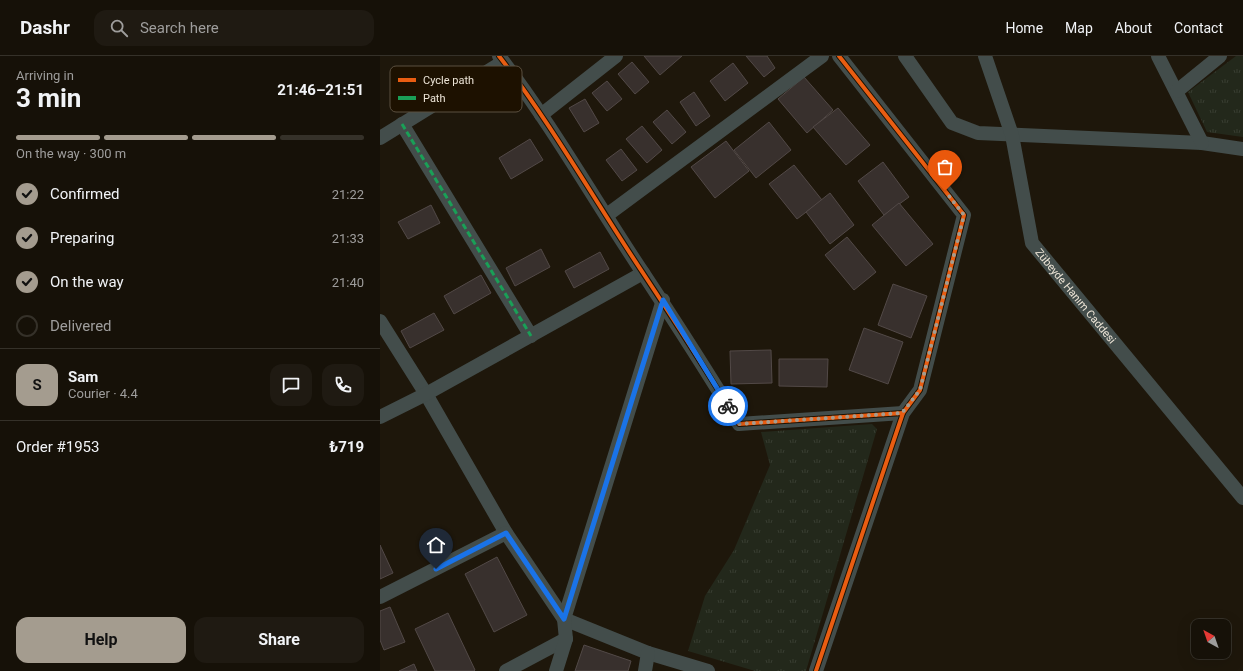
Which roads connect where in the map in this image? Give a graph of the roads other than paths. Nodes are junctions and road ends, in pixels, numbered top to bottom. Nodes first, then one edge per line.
1 (616, 56) edge
2 (822, 56) edge
3 (839, 56) edge
4 (905, 56) edge
5 (985, 56) edge
6 (1158, 56) edge
7 (1220, 56) edge
8 (501, 59) edge
9 (490, 66) edge
10 (522, 88) edge
11 (1177, 90) junction
12 (420, 112) edge
13 (542, 115) junction
14 (402, 124) junction
15 (1012, 135) junction
16 (380, 138) edge
17 (1202, 143) junction
18 (1243, 149) edge
19 (607, 215) junction
20 (643, 273) junction
21 (663, 300) junction
22 (380, 321) edge
23 (532, 336) junction
24 (426, 394) junction
25 (902, 413) junction
26 (380, 417) edge
27 (1243, 498) edge
28 (506, 533) junction
29 (380, 597) edge
30 (564, 619) junction
31 (566, 639) junction
32 (648, 653) junction
33 (506, 671) edge
34 (556, 671) edge
35 (645, 671) edge
36 (708, 671) edge
37 (816, 671) edge

1 - 13 street
2 - 19 street
3 - 25 street
4 - 15 street
5 - 15 street, Zübeyde Hanım Caddesi
6 - 11 street
7 - 11 street
8 - 9 street
10 - 13 street
11 - 17 street
12 - 14 street
13 - 19 street
14 - 16 street
14 - 23 street
15 - 17 street
15 - 27 street, Zübeyde Hanım Caddesi
17 - 18 street
19 - 20 street
20 - 21 street
20 - 23 street
21 - 25 street
21 - 30 street
22 - 24 street
23 - 24 street
24 - 26 street
24 - 28 street
25 - 37 street
28 - 29 street
28 - 30 street
30 - 31 street
30 - 32 street
31 - 33 street
31 - 34 street
32 - 35 street
32 - 36 street

